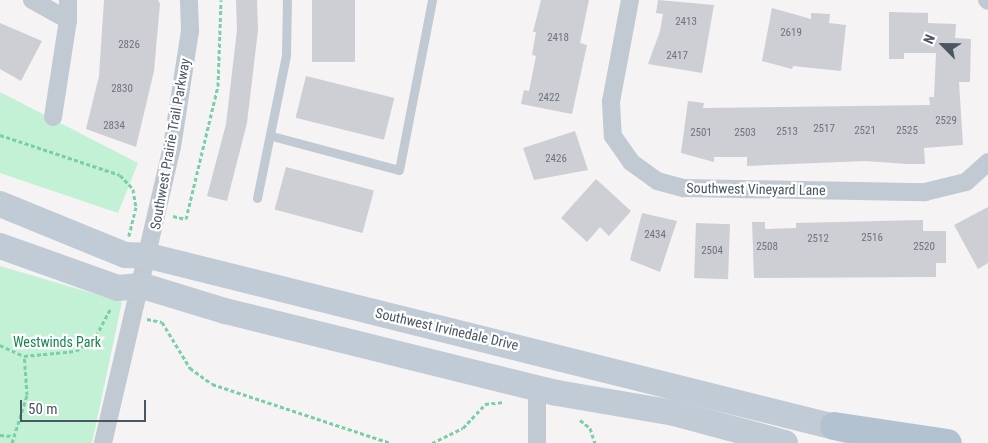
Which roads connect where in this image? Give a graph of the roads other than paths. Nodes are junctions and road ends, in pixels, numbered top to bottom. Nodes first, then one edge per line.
1 (32, 0) edge
2 (68, 0) edge
3 (189, 0) edge
4 (287, 0) edge
5 (432, 0) edge
6 (630, 0) edge
7 (68, 20) junction
8 (53, 118) dead end
9 (272, 136) junction
10 (988, 162) edge
11 (257, 198) dead end
12 (0, 204) edge
13 (0, 246) edge
14 (149, 256) junction
15 (143, 286) junction
16 (536, 398) junction
17 (834, 426) junction
18 (103, 443) edge
19 (537, 443) edge
20 (785, 443) edge
21 (898, 443) edge
22 (948, 443) edge

1 - 7 street
2 - 7 street
3 - 14 street, Southwest Prairie Trail Parkway
4 - 9 lane
5 - 9 lane
6 - 10 street, Southwest Vineyard Lane
7 - 8 street
9 - 11 lane
12 - 14 main road, Southwest Irvinedale Drive
13 - 15 main road
14 - 15 street, Southwest Prairie Trail Parkway
14 - 17 main road, Southwest Irvinedale Drive
15 - 16 main road
15 - 18 street, Southwest Prairie Trail Parkway
16 - 19 street
16 - 20 main road
17 - 21 main road, Southwest Irvinedale Drive
17 - 22 main road

